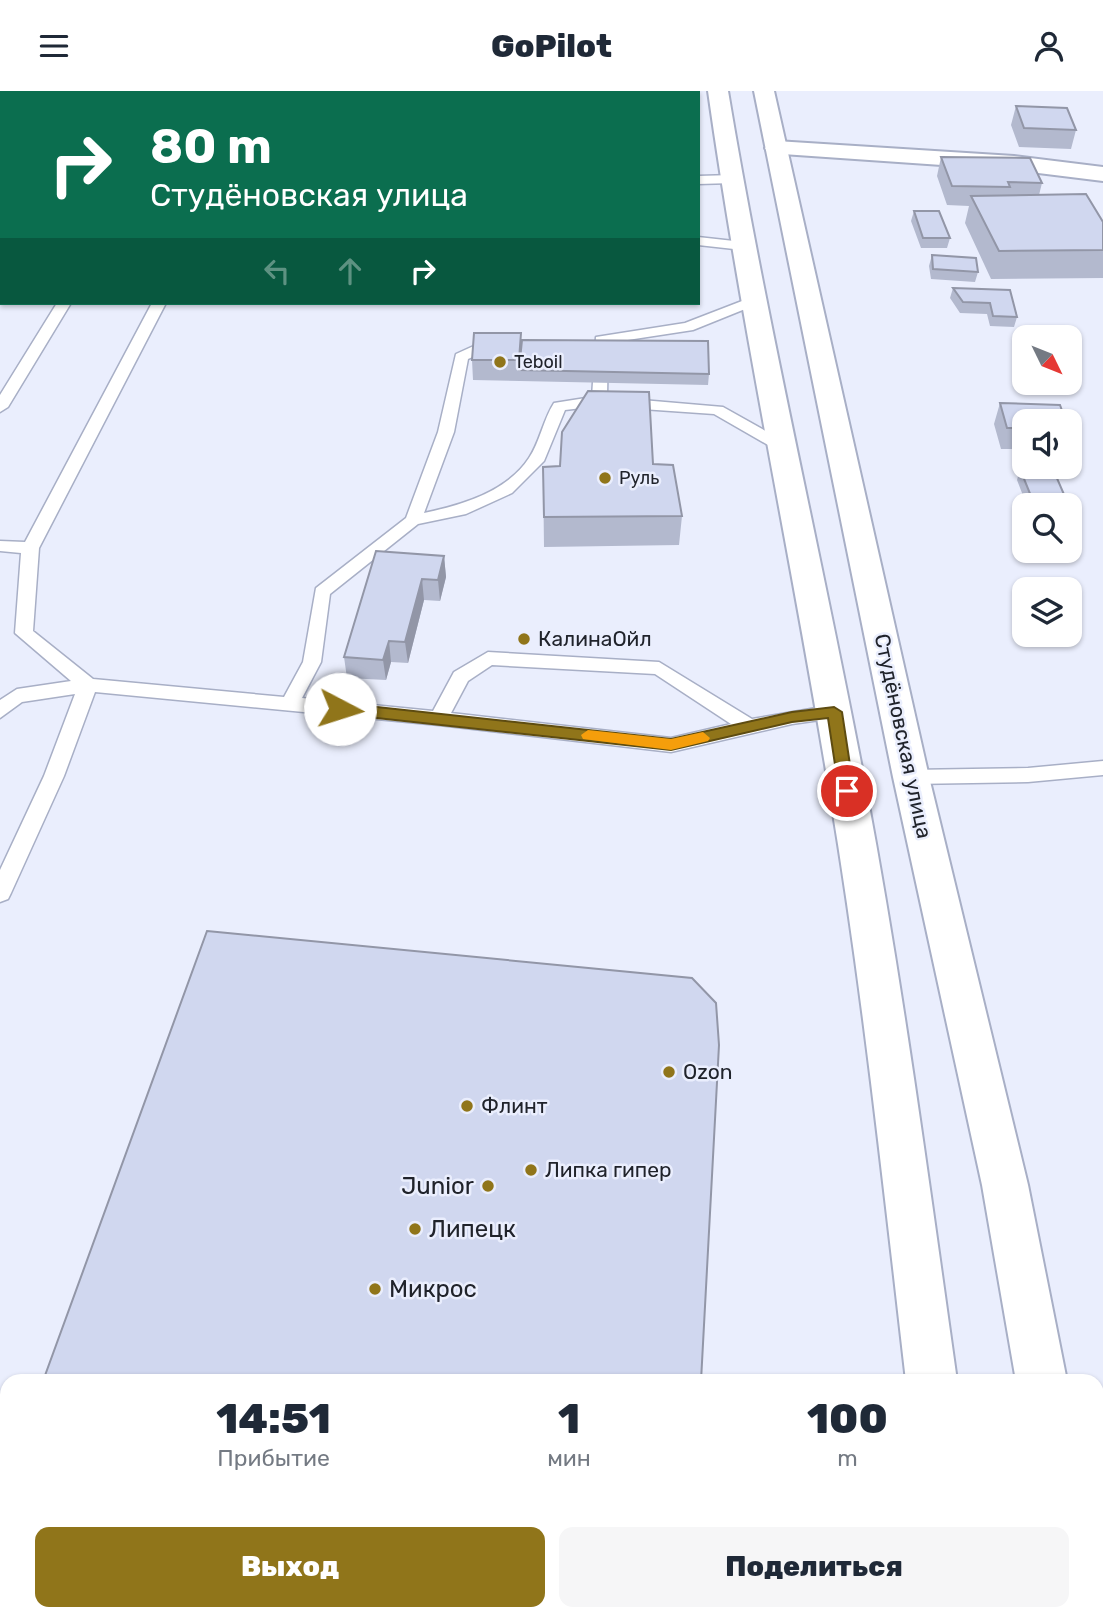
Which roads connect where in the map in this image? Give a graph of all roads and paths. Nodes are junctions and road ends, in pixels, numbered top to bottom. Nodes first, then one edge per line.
1 (718, 91) edge
2 (764, 91) edge
3 (776, 148) junction
4 (1103, 174) edge
5 (715, 180) edge
6 (700, 241) edge
7 (743, 246) junction
8 (755, 300) junction
9 (63, 305) edge
10 (158, 305) edge
11 (514, 342) edge
12 (599, 401) junction
13 (0, 407) edge
14 (780, 446) junction
15 (413, 520) junction
16 (0, 547) edge
17 (30, 548) junction
18 (88, 685) junction
19 (290, 704) junction
20 (0, 711) edge
21 (834, 712) junction
22 (439, 718) junction
23 (750, 727) junction
24 (1103, 768) edge
25 (911, 777) junction
26 (0, 893) edge
27 (931, 1374) edge
28 (1041, 1374) edge

1 - 5 main road
2 - 3 main road, Студёновская улица
3 - 4 main road
3 - 25 main road, Студёновская улица
5 - 7 main road
6 - 7 lane
7 - 8 main road
8 - 12 lane
8 - 14 main road
9 - 13 lane
10 - 17 lane
11 - 15 lane
12 - 14 lane
12 - 15 lane
14 - 21 main road
15 - 19 lane
16 - 17 lane
17 - 18 lane
18 - 19 lane
18 - 20 lane
18 - 26 lane
19 - 22 lane
21 - 23 lane
21 - 27 main road
22 - 23 lane
22 - 23 lane
24 - 25 lane
25 - 28 main road, Студёновская улица

